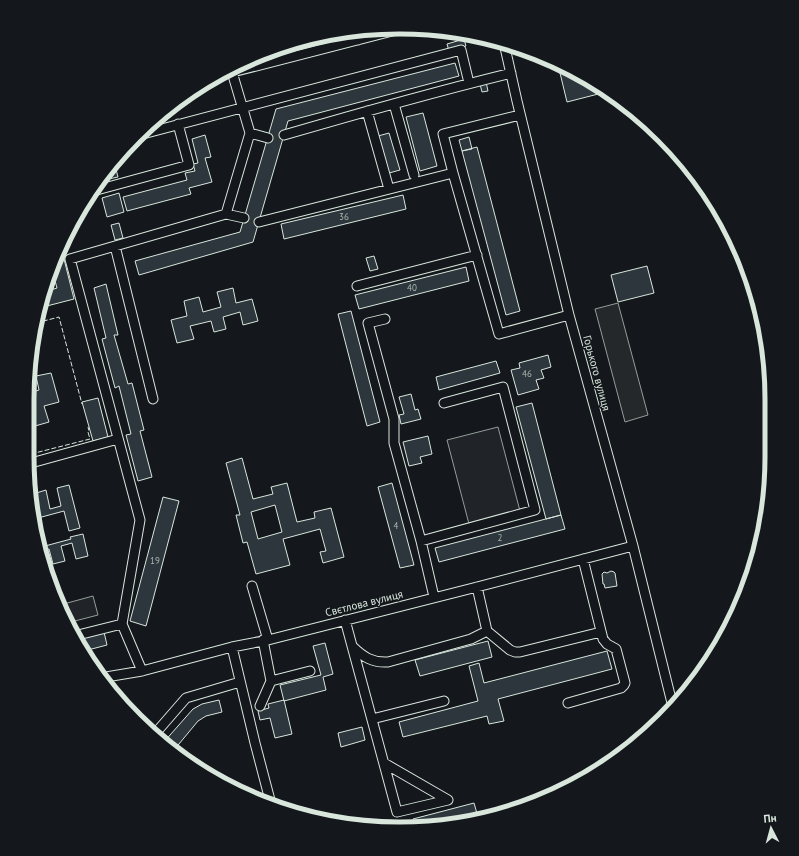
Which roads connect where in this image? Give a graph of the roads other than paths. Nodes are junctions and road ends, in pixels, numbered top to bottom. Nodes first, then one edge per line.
1 (377, 35) edge
2 (357, 37) edge
3 (358, 40) junction
4 (505, 49) edge
5 (265, 60) edge
6 (266, 64) junction
7 (244, 69) edge
8 (510, 73) junction
9 (233, 75) edge
10 (469, 83) junction
11 (394, 104) junction
12 (242, 108) junction
13 (367, 111) junction
14 (520, 115) junction
15 (178, 124) junction
16 (152, 131) edge
17 (250, 134) junction
18 (284, 135) tunnel mouth
19 (268, 138) tunnel mouth
20 (453, 173) junction
21 (414, 175) dead end
22 (101, 189) edge
23 (389, 189) junction
24 (226, 214) junction
25 (244, 218) tunnel mouth
26 (259, 222) tunnel mouth
27 (115, 246) junction
28 (477, 255) junction
29 (357, 286) dead end
30 (569, 315) junction
31 (385, 319) dead end
32 (153, 399) dead end
33 (444, 403) dead end
34 (118, 439) junction
35 (34, 462) edge
36 (421, 541) junction
37 (633, 546) junction
38 (583, 559) junction
39 (252, 586) dead end
40 (477, 587) junction
41 (434, 597) junction
42 (345, 620) junction
43 (122, 624) junction
44 (487, 631) junction
45 (601, 632) junction
46 (81, 634) edge
47 (265, 640) junction
48 (353, 647) junction
49 (232, 648) junction
50 (142, 671) junction
51 (310, 671) dead end
52 (108, 677) edge
53 (271, 681) junction
54 (240, 682) junction
55 (671, 700) edge
56 (444, 701) dead end
57 (568, 703) dead end
58 (260, 706) dead end
59 (372, 719) junction
60 (158, 730) edge
61 (384, 763) junction
62 (269, 798) edge

1 - 3 street
2 - 3 street
3 - 6 street
4 - 8 street, Горького вулиця
5 - 6 street
6 - 7 street
8 - 10 street
8 - 14 street, Горького вулиця
9 - 12 street
10 - 11 street
10 - 12 street
11 - 13 street
11 - 21 street
12 - 15 street
12 - 17 street
13 - 18 street
13 - 23 street
14 - 20 street
14 - 30 street, Горького вулиця
15 - 16 street
15 - 22 street
17 - 19 street
17 - 24 street
20 - 23 street
20 - 28 street
23 - 26 street
24 - 25 street
24 - 27 street
27 - 32 street
27 - 34 street
28 - 29 street
28 - 30 street
30 - 37 street, Горького вулиця
31 - 36 street
33 - 36 street
34 - 35 street
34 - 43 street
36 - 41 street
37 - 38 street, Свєтлова вулиця
37 - 55 street, Горького вулиця
38 - 40 street, Свєтлова вулиця
38 - 45 street
39 - 47 street
40 - 41 street, Свєтлова вулиця
40 - 44 street
41 - 42 street, Свєтлова вулиця
42 - 47 street, Свєтлова вулиця
42 - 48 street
43 - 46 street
43 - 50 street
44 - 45 street
44 - 48 street
45 - 57 street
47 - 49 street, Свєтлова вулиця
47 - 53 street
48 - 59 street
49 - 50 street, Свєтлова вулиця
49 - 54 street
50 - 52 street, Свєтлова вулиця
51 - 53 street
53 - 58 street
54 - 60 street
54 - 62 street
56 - 59 street
59 - 61 street
61 - 61 street

